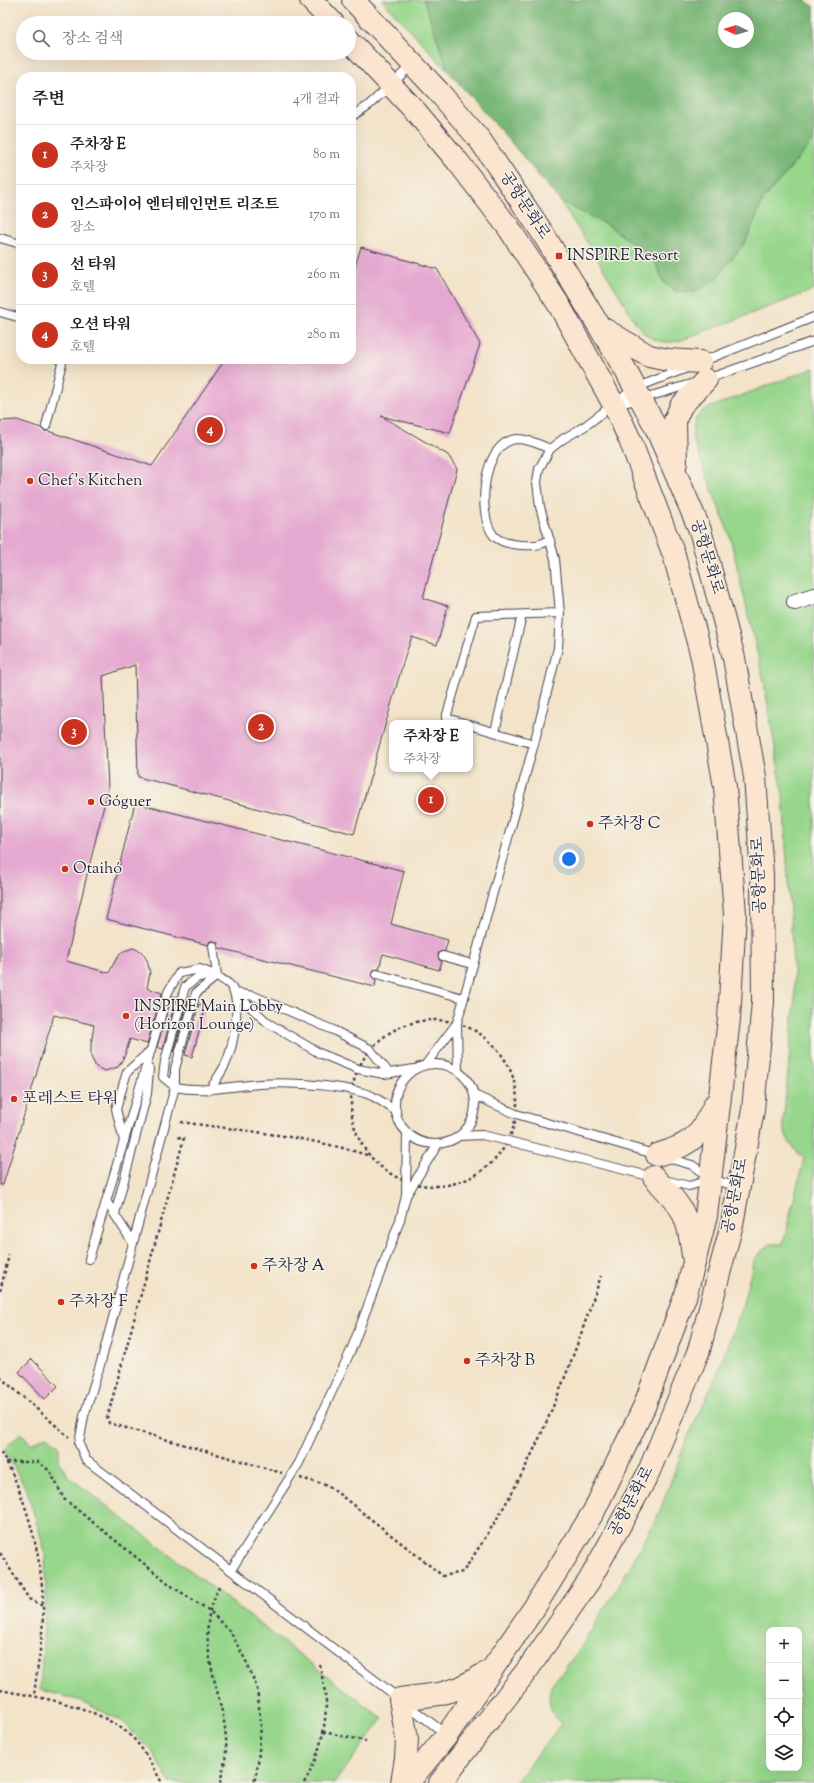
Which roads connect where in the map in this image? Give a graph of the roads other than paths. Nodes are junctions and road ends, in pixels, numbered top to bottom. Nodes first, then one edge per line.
1 (311, 0) edge
2 (353, 0) edge
3 (326, 16) edge
4 (356, 48) edge
5 (413, 64) junction
6 (390, 86) junction
7 (356, 114) edge
8 (0, 238) edge
9 (16, 243) edge
10 (0, 312) edge
11 (16, 317) edge
12 (814, 317) edge
13 (599, 326) junction
14 (814, 341) edge
15 (62, 364) edge
16 (703, 371) junction
17 (638, 394) junction
18 (614, 405) junction
19 (46, 426) dead end
20 (550, 449) junction
21 (676, 474) junction
22 (550, 540) junction
23 (814, 596) edge
24 (794, 602) dead end
25 (560, 613) junction
26 (522, 615) junction
27 (453, 720) edge
28 (473, 726) edge
29 (495, 732) junction
30 (534, 744) junction
31 (213, 946) dead end
32 (443, 956) dead end
33 (472, 964) junction
34 (377, 974) dead end
35 (217, 976) junction
36 (234, 992) junction
37 (463, 998) junction
38 (457, 1023) junction
39 (150, 1050) junction
40 (426, 1064) junction
41 (415, 1069) junction
42 (458, 1070) junction
43 (389, 1073) junction
44 (175, 1087) junction
45 (210, 1090) junction
46 (721, 1091) junction
47 (474, 1095) junction
48 (396, 1110) junction
49 (407, 1133) junction
50 (459, 1136) junction
51 (124, 1141) junction
52 (438, 1144) junction
53 (657, 1155) junction
54 (654, 1177) junction
55 (711, 1179) junction
56 (409, 1183) junction
57 (739, 1187) junction
58 (106, 1201) junction
59 (115, 1214) junction
60 (133, 1243) junction
61 (90, 1259) dead end
62 (694, 1263) junction
63 (231, 1570) junction
64 (491, 1671) junction
65 (400, 1699) junction
66 (457, 1742) junction
67 (402, 1783) edge
68 (408, 1783) edge
69 (440, 1783) edge

1 - 3 street
2 - 5 street, 공항문화로
4 - 6 street, 공항문화로
5 - 6 lane
5 - 13 street, 공항문화로
6 - 7 lane
6 - 18 street, 공항문화로
8 - 9 lane
10 - 11 lane
12 - 16 lane
13 - 16 street
13 - 17 street, 공항문화로
14 - 16 lane
15 - 19 lane
16 - 17 lane
16 - 17 lane
16 - 21 street
17 - 18 lane
17 - 18 lane
17 - 21 street, 공항문화로
18 - 20 lane
18 - 46 street, 공항문화로
20 - 22 lane
20 - 22 lane
21 - 57 street, 공항문화로
22 - 25 lane
23 - 24 street
25 - 26 lane
25 - 30 lane
26 - 27 lane
26 - 29 lane
28 - 29 lane
29 - 30 lane
30 - 33 lane
31 - 35 lane
32 - 33 lane
33 - 37 lane
34 - 37 lane
35 - 36 lane
35 - 39 lane
35 - 44 lane
35 - 44 lane
36 - 43 lane
36 - 43 lane
36 - 45 lane
37 - 38 lane
38 - 40 lane
38 - 42 lane
39 - 51 lane
39 - 51 lane
39 - 59 lane
40 - 41 lane
40 - 42 lane
41 - 43 lane
41 - 48 lane
42 - 47 lane
44 - 45 lane
44 - 60 lane
45 - 48 lane
46 - 53 street
46 - 55 street, 공항문화로
47 - 50 lane
47 - 53 lane
48 - 49 lane
49 - 52 lane
49 - 56 lane
50 - 52 lane
50 - 54 lane
51 - 58 lane
52 - 56 lane
53 - 55 lane
54 - 55 lane
54 - 62 street
55 - 57 lane
55 - 62 street, 공항문화로
56 - 63 lane
57 - 66 street, 공항문화로
58 - 59 lane
58 - 61 lane
59 - 60 lane
60 - 63 lane
62 - 64 street, 공항문화로
63 - 65 lane
64 - 65 street
64 - 66 street, 공항문화로
65 - 66 lane
65 - 67 street
66 - 68 street, 공항문화로
66 - 69 street, 공항문화로

